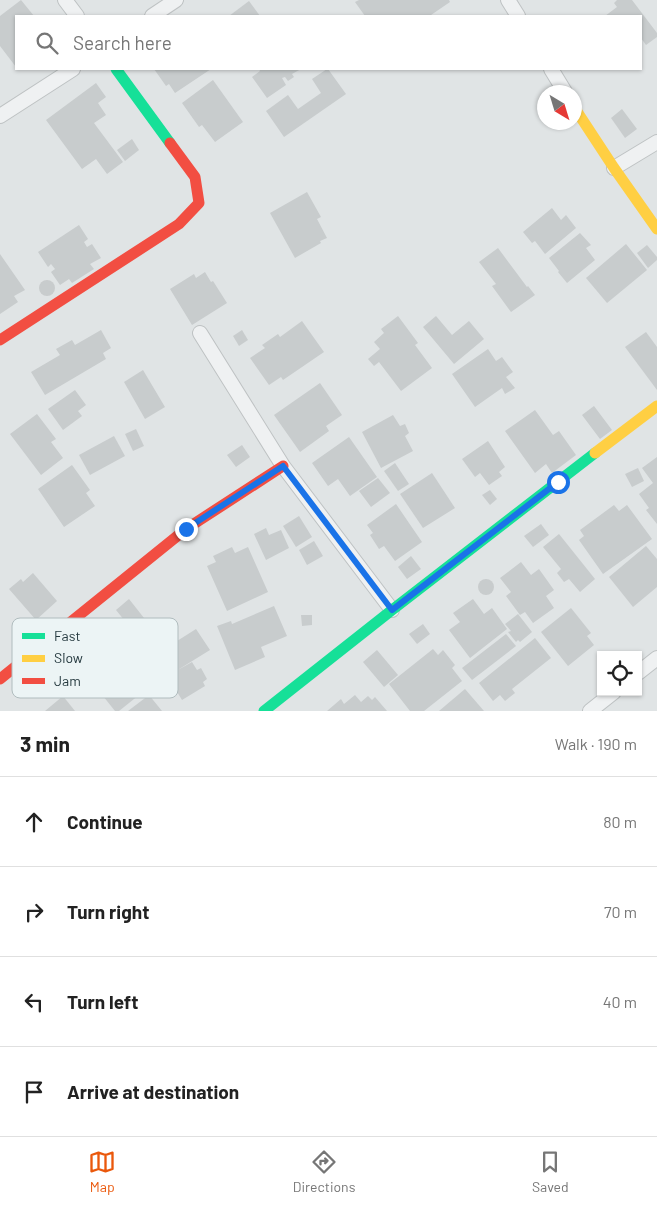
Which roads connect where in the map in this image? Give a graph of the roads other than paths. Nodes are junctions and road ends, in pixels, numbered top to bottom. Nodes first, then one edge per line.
1 (65, 0) edge
2 (176, 0) edge
3 (508, 0) edge
4 (76, 15) edge
5 (154, 15) edge
6 (517, 15) edge
7 (71, 70) edge
8 (117, 70) edge
9 (552, 70) edge
10 (561, 85) edge
11 (0, 116) edge
12 (582, 119) edge
13 (657, 142) edge
14 (614, 168) junction
15 (657, 230) edge
16 (200, 333) dead end
17 (0, 340) edge
18 (657, 406) edge
19 (283, 466) junction
20 (392, 610) junction
21 (74, 618) edge
22 (657, 658) edge
23 (12, 669) edge
24 (642, 670) edge
25 (0, 679) edge
26 (609, 696) edge
27 (264, 711) edge
28 (590, 711) edge

1 - 4 street
2 - 5 street
3 - 6 street
7 - 11 street
8 - 17 street
9 - 10 street
12 - 14 street
13 - 14 street
14 - 15 street
16 - 19 street
18 - 20 street
19 - 20 street
19 - 21 street
20 - 27 street
22 - 24 street
23 - 25 street
26 - 28 street

